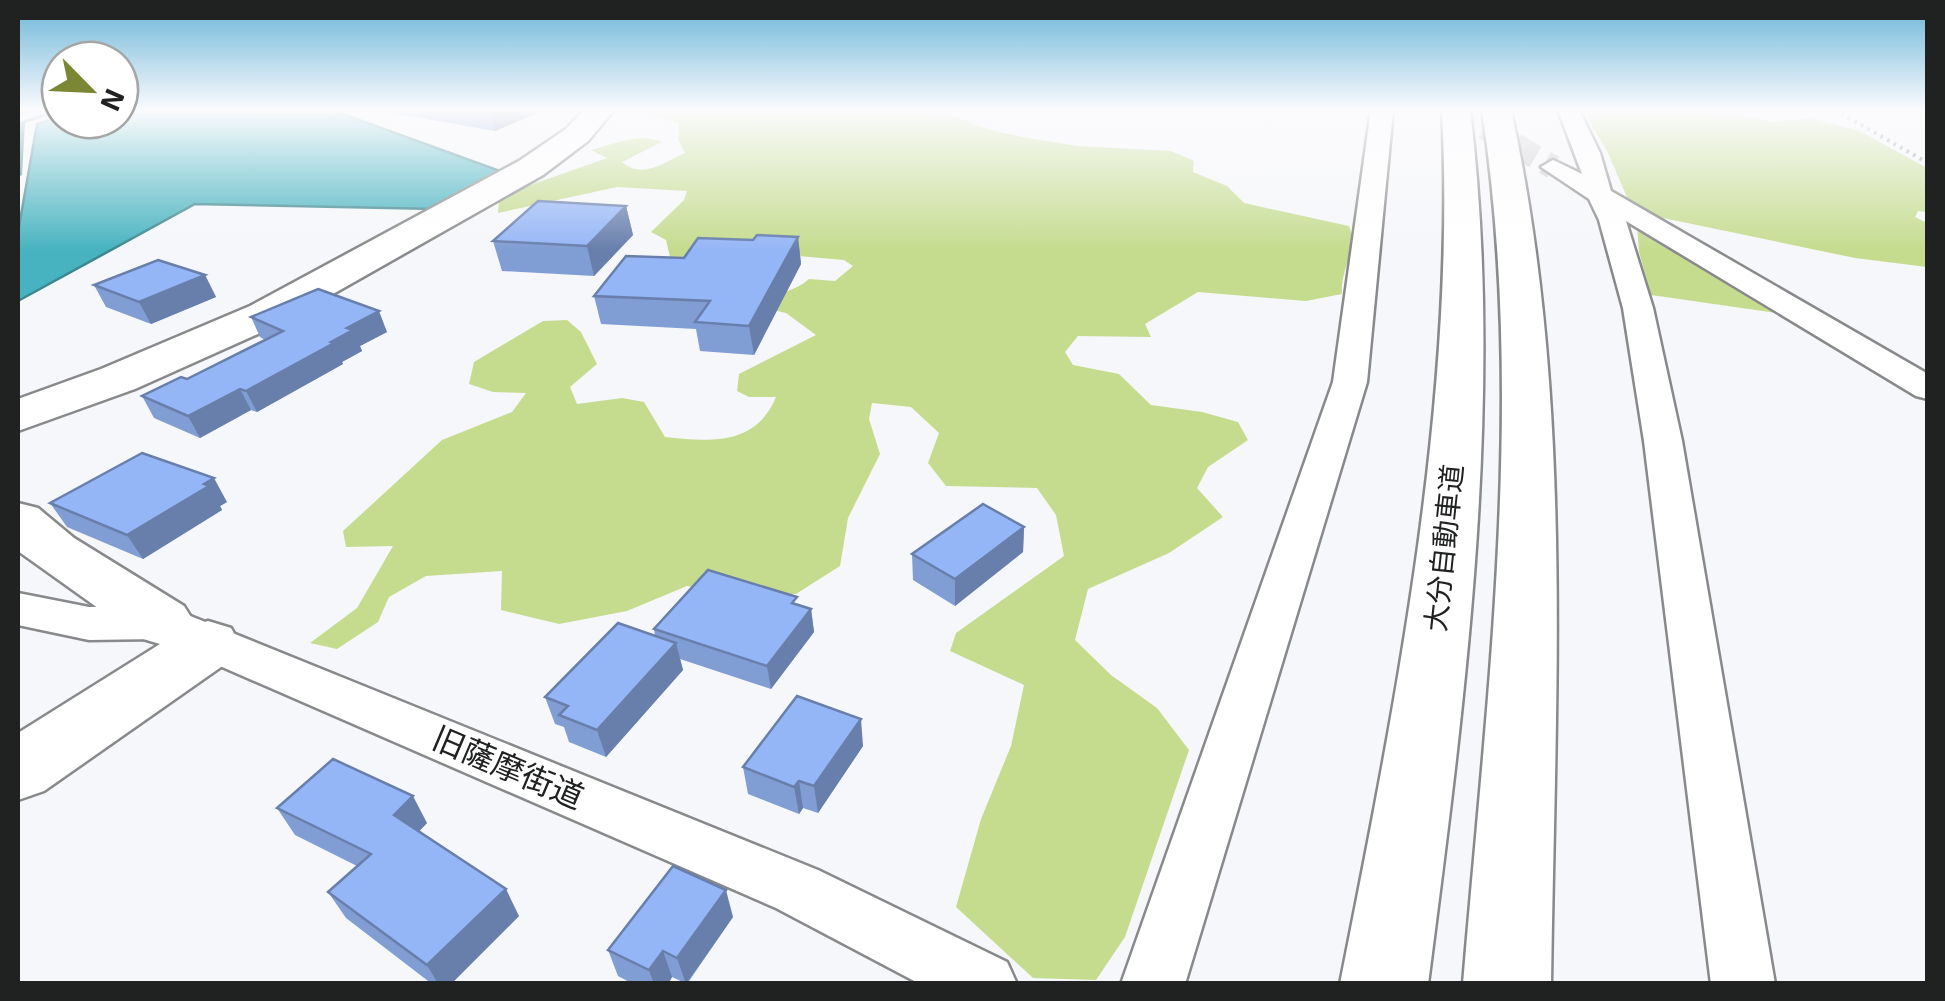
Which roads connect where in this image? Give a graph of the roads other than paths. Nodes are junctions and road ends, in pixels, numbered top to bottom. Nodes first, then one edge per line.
1 (546, 157) edge
2 (1379, 157) edge
3 (1461, 157) edge
4 (1505, 157) edge
5 (1589, 157) edge
6 (1552, 167) tunnel mouth
7 (1599, 194) junction
8 (1928, 389) edge
9 (18, 416) edge
10 (18, 522) edge
11 (18, 609) edge
12 (185, 633) junction
13 (18, 770) edge
14 (984, 984) edge
15 (1153, 984) edge
16 (1384, 984) edge
17 (1508, 984) edge
18 (1744, 984) edge

1 - 9 main road
2 - 15 street
3 - 16 main road, 大分自動車道
4 - 17 main road
5 - 7 street
6 - 7 street
7 - 8 street
7 - 18 street
10 - 12 main road
11 - 12 street, 旧薩摩街道
12 - 13 main road
12 - 14 street, 旧薩摩街道

